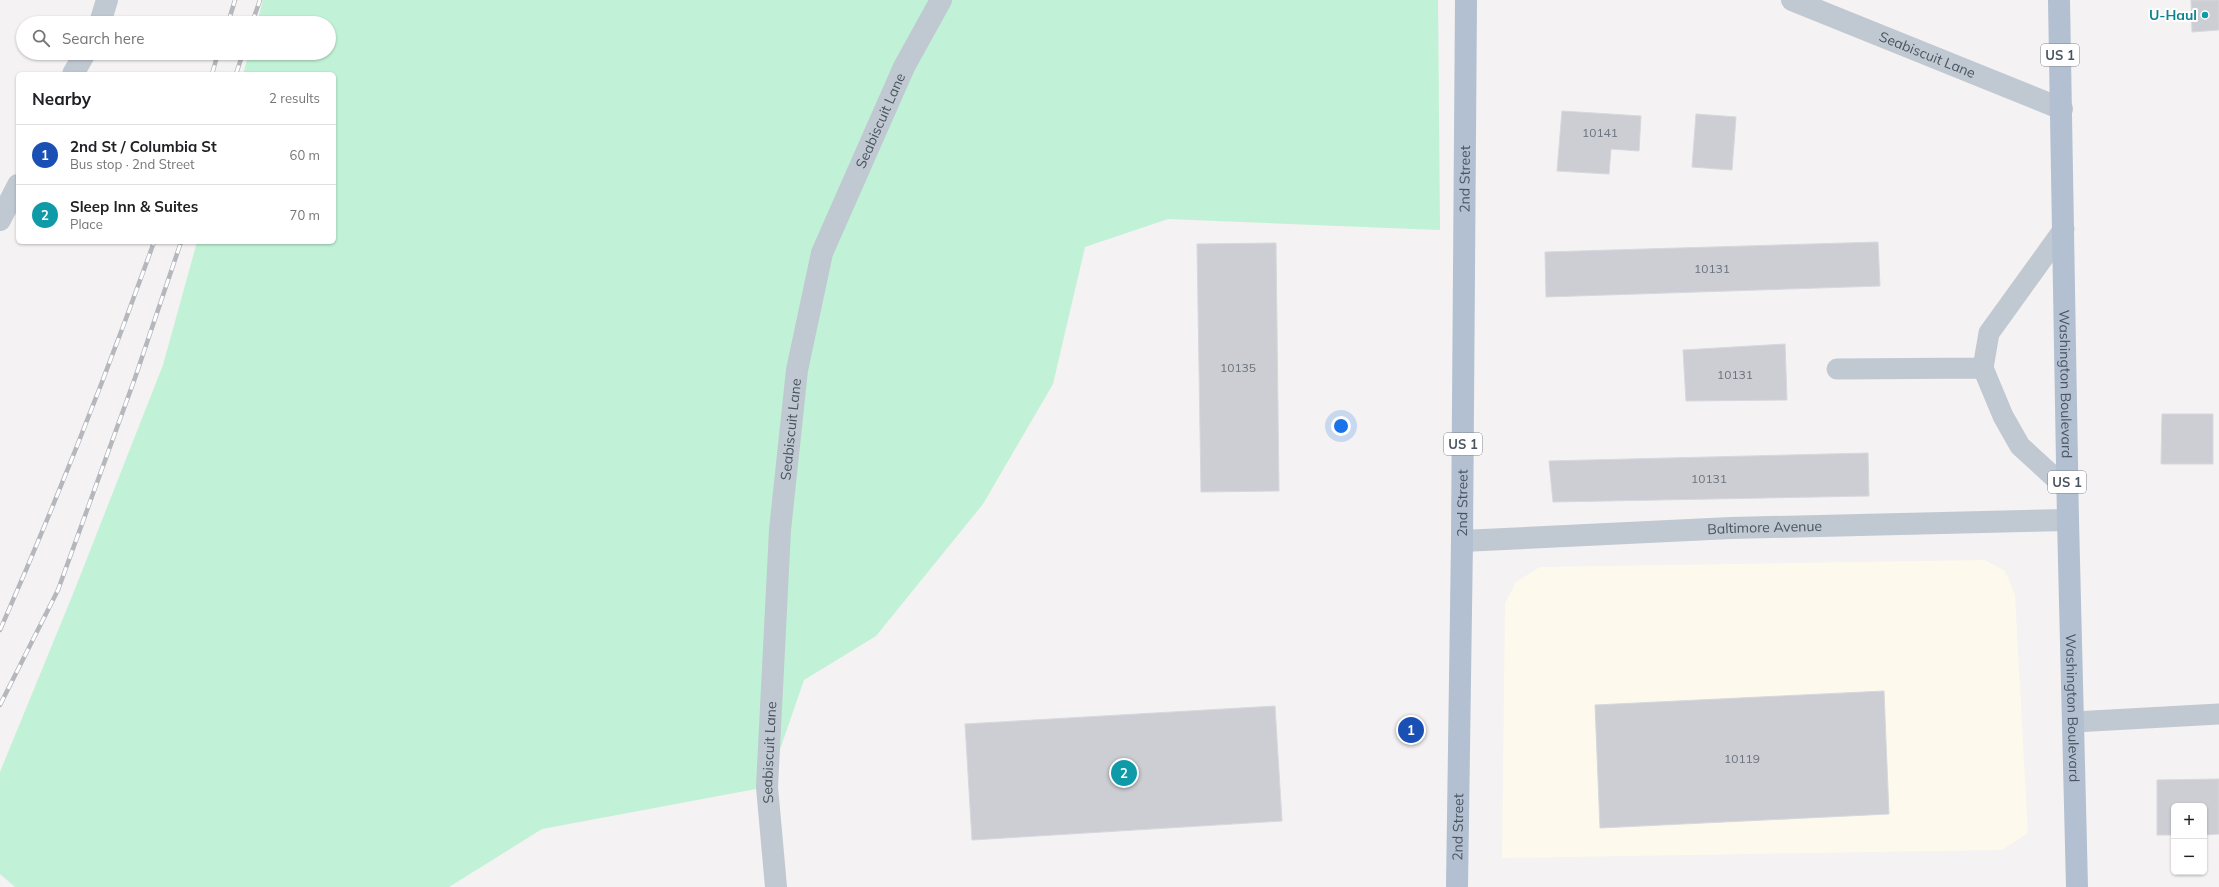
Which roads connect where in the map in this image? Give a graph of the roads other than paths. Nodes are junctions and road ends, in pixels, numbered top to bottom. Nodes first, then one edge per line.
1 (107, 0) edge
2 (941, 0) edge
3 (1466, 0) edge
4 (1792, 0) edge
5 (2059, 0) edge
6 (102, 16) edge
7 (80, 60) edge
8 (74, 72) edge
9 (2062, 109) junction
10 (16, 188) edge
11 (0, 220) edge
12 (2064, 229) junction
13 (1983, 368) junction
14 (1837, 369) dead end
15 (2068, 490) junction
16 (2068, 520) junction
17 (1462, 541) junction
18 (2219, 714) edge
19 (2074, 722) junction
20 (776, 887) edge
21 (1457, 887) edge
22 (2077, 887) edge

1 - 6 street
2 - 20 street, Seabiscuit Lane
3 - 17 main road, 2nd Street / US 1
4 - 9 street, Seabiscuit Lane
5 - 9 main road, Washington Boulevard / US 1
7 - 8 street
9 - 12 main road, Washington Boulevard / US 1
10 - 11 street
12 - 13 lane
12 - 15 main road, Washington Boulevard / US 1
13 - 14 lane
13 - 15 lane
15 - 16 main road, Washington Boulevard / US 1
16 - 17 street, Baltimore Avenue
16 - 19 main road, Washington Boulevard / US 1
17 - 21 main road, 2nd Street / US 1
18 - 19 lane
19 - 22 main road, Washington Boulevard / US 1

